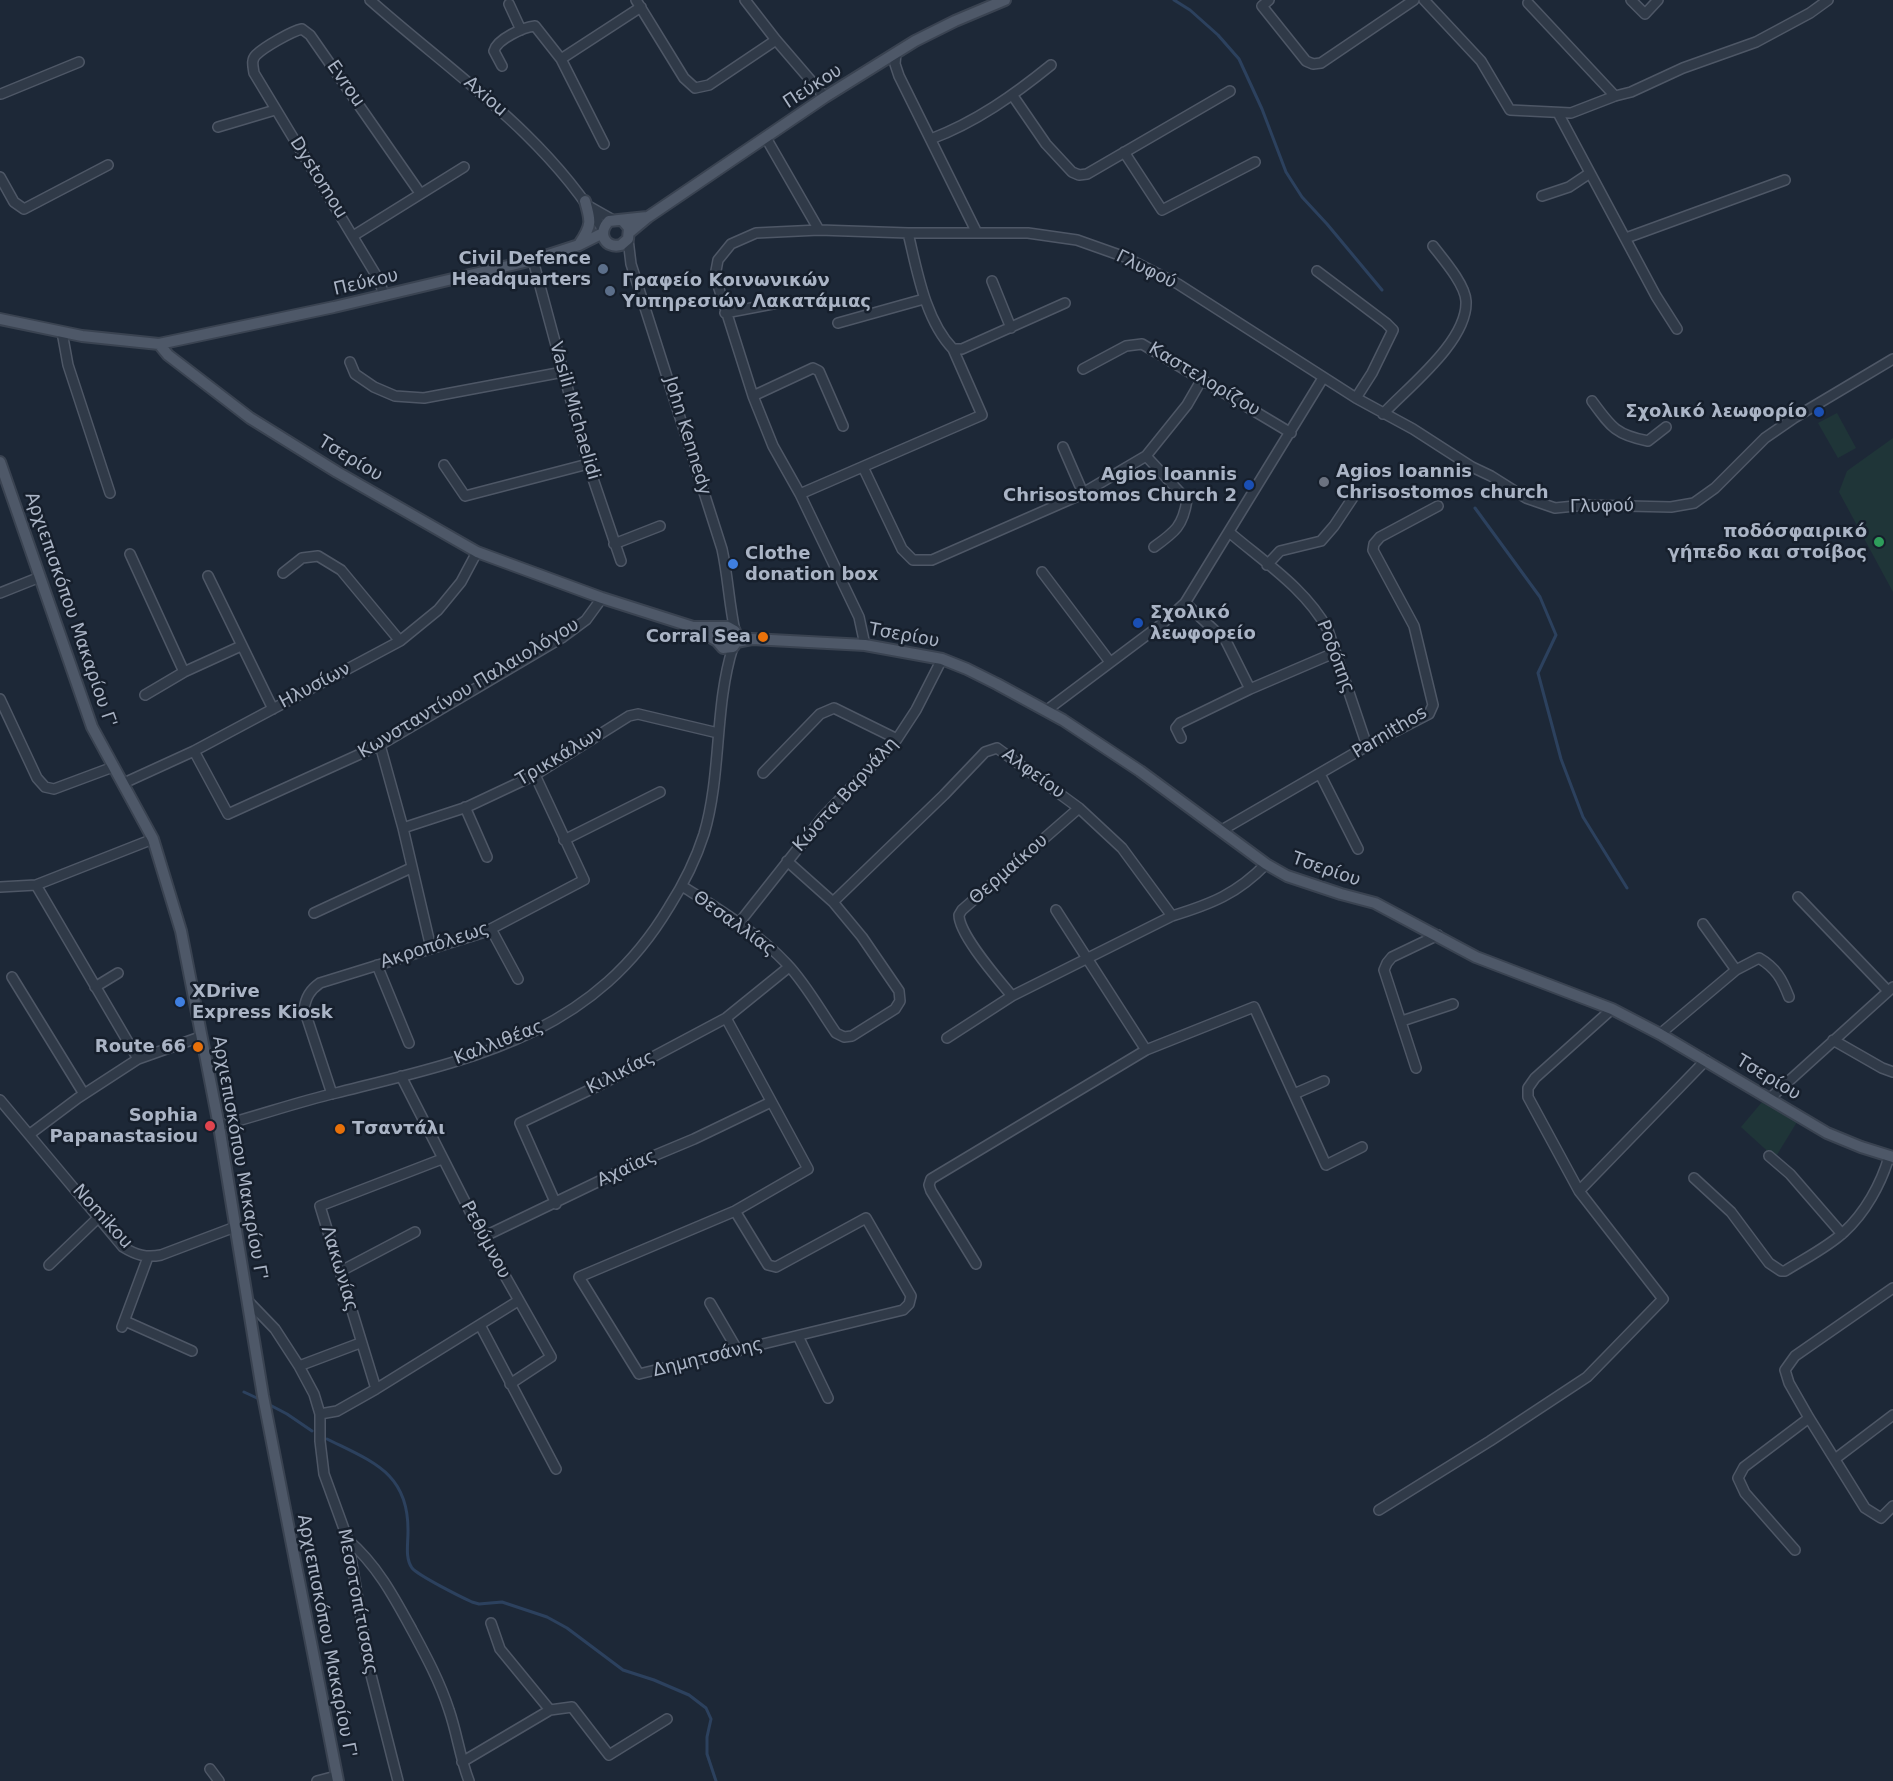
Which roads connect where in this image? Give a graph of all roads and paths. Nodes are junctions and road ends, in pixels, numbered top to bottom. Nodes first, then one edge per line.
1 (370, 0) edge
2 (746, 0) edge
3 (1414, 0) edge
4 (1424, 0) edge
5 (1631, 0) edge
6 (1658, 0) edge
7 (1828, 0) edge
8 (998, 1) edge
9 (1528, 1) edge
10 (1263, 2) edge
11 (639, 3) edge
12 (509, 4) dead end
13 (522, 30) junction
14 (776, 40) junction
15 (896, 53) junction
16 (561, 59) junction
17 (79, 62) dead end
18 (252, 62) joint
19 (880, 64) junction
20 (1051, 65) dead end
21 (502, 66) dead end
22 (898, 76) junction
23 (0, 90) edge
24 (1230, 91) dead end
25 (1013, 96) junction
26 (1615, 96) junction
27 (825, 97) junction
28 (274, 110) junction
29 (1558, 112) junction
30 (218, 127) dead end
31 (766, 138) junction
32 (931, 139) junction
33 (604, 144) dead end
34 (1125, 152) junction
35 (1255, 162) dead end
36 (108, 165) dead end
37 (464, 167) dead end
38 (1590, 173) junction
39 (0, 177) edge
40 (1785, 180) dead end
41 (420, 193) junction
42 (1542, 196) dead end
43 (586, 203) junction
44 (648, 217) junction
45 (618, 220) junction
46 (819, 230) junction
47 (908, 233) junction
48 (977, 233) junction
49 (353, 236) junction
50 (629, 236) junction
51 (607, 238) junction
52 (1626, 238) junction
53 (578, 246) junction
54 (1433, 246) dead end
55 (533, 260) junction
56 (631, 264) junction
57 (1317, 271) dead end
58 (992, 281) dead end
59 (384, 295) junction
60 (924, 299) junction
61 (783, 302) dead end
62 (1065, 303) dead end
63 (725, 313) junction
64 (0, 319) edge
65 (838, 323) dead end
66 (1011, 328) junction
67 (1677, 329) dead end
68 (62, 332) junction
69 (159, 344) junction
70 (953, 349) junction
71 (1893, 358) edge
72 (350, 362) dead end
73 (1083, 369) dead end
74 (563, 372) junction
75 (1323, 378) junction
76 (1202, 379) junction
77 (753, 396) junction
78 (1356, 398) junction
79 (1592, 401) dead end
80 (1383, 414) junction
81 (843, 426) dead end
82 (1666, 427) dead end
83 (1291, 433) junction
84 (1063, 447) dead end
85 (1146, 456) junction
86 (0, 462) edge
87 (588, 464) junction
88 (444, 465) dead end
89 (863, 467) junction
90 (111, 493) dead end
91 (1083, 493) junction
92 (1356, 493) dead end
93 (800, 494) junction
94 (1438, 506) dead end
95 (660, 526) dead end
96 (1229, 532) junction
97 (614, 544) junction
98 (1154, 548) dead end
99 (477, 552) junction
100 (130, 554) dead end
101 (621, 561) dead end
102 (1267, 564) junction
103 (1041, 572) dead end
104 (283, 573) dead end
105 (208, 576) dead end
106 (40, 577) junction
107 (0, 593) edge
108 (602, 598) junction
109 (1185, 603) junction
110 (693, 627) junction
111 (731, 635) junction
112 (400, 641) junction
113 (719, 644) junction
114 (865, 645) junction
115 (241, 646) junction
116 (1334, 653) junction
117 (942, 659) junction
118 (1110, 662) junction
119 (726, 668) junction
120 (184, 672) junction
121 (1250, 688) junction
122 (146, 695) dead end
123 (0, 699) edge
124 (273, 709) junction
125 (1047, 711) junction
126 (718, 733) junction
127 (1181, 738) dead end
128 (897, 739) junction
129 (380, 745) junction
130 (1368, 746) junction
131 (194, 751) junction
132 (113, 767) junction
133 (763, 773) dead end
134 (1320, 774) junction
135 (535, 775) junction
136 (124, 783) junction
137 (660, 792) dead end
138 (465, 807) junction
139 (1079, 808) junction
140 (403, 828) junction
141 (1222, 830) junction
142 (153, 838) junction
143 (564, 840) junction
144 (1358, 849) dead end
145 (487, 857) dead end
146 (787, 861) junction
147 (1266, 864) junction
148 (411, 868) junction
149 (36, 885) junction
150 (0, 886) edge
151 (682, 886) junction
152 (1798, 897) dead end
153 (833, 902) junction
154 (1056, 910) dead end
155 (314, 913) dead end
156 (1172, 916) junction
157 (739, 923) junction
158 (1703, 924) dead end
159 (491, 929) junction
160 (1437, 935) junction
161 (431, 948) junction
162 (1088, 958) junction
163 (377, 965) junction
164 (789, 967) junction
165 (1736, 970) junction
166 (118, 973) dead end
167 (12, 977) dead end
168 (518, 980) dead end
169 (95, 987) junction
170 (1890, 989) edge
171 (1012, 996) junction
172 (1789, 997) dead end
173 (1453, 1004) dead end
174 (1612, 1009) junction
175 (726, 1018) junction
176 (1402, 1021) junction
177 (1660, 1034) junction
178 (200, 1036) junction
179 (947, 1038) dead end
180 (1833, 1040) junction
181 (409, 1043) dead end
182 (1146, 1050) junction
183 (138, 1059) junction
184 (1706, 1060) junction
185 (1416, 1068) dead end
186 (1893, 1072) edge
187 (401, 1076) junction
188 (1324, 1081) dead end
189 (84, 1094) junction
190 (332, 1094) junction
191 (1294, 1094) junction
192 (1769, 1099) junction
193 (0, 1100) edge
194 (771, 1102) junction
195 (219, 1126) junction
196 (30, 1134) junction
197 (1362, 1147) dead end
198 (1768, 1156) dead end
199 (1891, 1157) edge
200 (442, 1159) junction
201 (1695, 1178) dead end
202 (1579, 1191) junction
203 (556, 1204) junction
204 (735, 1211) junction
205 (99, 1218) junction
206 (235, 1227) junction
207 (416, 1232) dead end
208 (1842, 1234) junction
209 (483, 1238) junction
210 (148, 1257) junction
211 (976, 1264) dead end
212 (49, 1265) dead end
213 (341, 1271) junction
214 (1893, 1288) edge
215 (248, 1301) junction
216 (518, 1301) junction
217 (710, 1304) dead end
218 (480, 1325) junction
219 (798, 1336) junction
220 (360, 1343) junction
221 (192, 1351) dead end
222 (738, 1351) junction
223 (299, 1366) junction
224 (510, 1384) junction
225 (376, 1389) junction
226 (828, 1398) dead end
227 (320, 1414) junction
228 (1893, 1415) edge
229 (1809, 1418) junction
230 (1835, 1459) junction
231 (556, 1469) dead end
232 (1893, 1506) edge
233 (1379, 1510) dead end
234 (348, 1540) junction
235 (1795, 1550) dead end
236 (491, 1623) dead end
237 (550, 1710) junction
238 (667, 1719) dead end
239 (462, 1762) junction
240 (210, 1769) dead end
241 (337, 1779) edge
242 (219, 1781) edge
243 (317, 1781) edge
244 (398, 1781) edge
245 (469, 1781) edge

1 - 43 street, Axiou
2 - 14 street
3 - 10 street
4 - 29 street
5 - 6 street
7 - 26 street
8 - 15 main road, Πεύκου
9 - 26 street
11 - 14 street
11 - 16 street
12 - 13 street
13 - 16 street
13 - 21 street
14 - 27 street
15 - 19 main road, Πεύκου
15 - 22 street
16 - 33 street
17 - 23 street
18 - 28 street, Dystomou
18 - 41 street, Evrou
19 - 22 street
19 - 27 main road, Πεύκου
20 - 25 street
22 - 32 street
24 - 34 street
25 - 32 street
25 - 34 street
26 - 29 street
27 - 31 main road, Πεύκου
28 - 30 street
28 - 49 street, Dystomou
29 - 38 street
31 - 44 main road, Πεύκου
31 - 46 street
32 - 48 street
34 - 35 street
36 - 39 street
37 - 41 street
38 - 42 street
38 - 52 street
40 - 52 street
41 - 49 street
43 - 45 street, Axiou
43 - 51 street, Axiou
43 - 53 main road
44 - 45 main road, Πεύκου
44 - 50 main road, Πεύκου
45 - 50 main road
45 - 51 main road
46 - 47 street, Γλυφού
46 - 63 street, Γλυφού
47 - 48 street, Γλυφού
47 - 60 street
48 - 75 street, Γλυφού
49 - 59 street, Dystomou
50 - 51 main road
50 - 56 street
51 - 53 main road, Πεύκου
51 - 56 street, Axiou
52 - 67 street
53 - 55 main road, Πεύκου
54 - 80 street
55 - 59 main road, Πεύκου
55 - 74 street, Vasili Michaelidi
56 - 111 street, John Kennedy
57 - 78 street
58 - 66 street
59 - 69 main road, Πεύκου
60 - 65 street
60 - 70 street
61 - 63 street
62 - 66 street
63 - 77 street, Γλυφού
64 - 68 main road
66 - 70 street
68 - 69 main road
68 - 90 street
69 - 99 main road, Τσερίου
70 - 89 street
71 - 80 street, Γλυφού
72 - 74 street
73 - 76 street, Καστελορίζου
74 - 87 street, Vasili Michaelidi
75 - 78 street, Γλυφού
75 - 83 street
76 - 83 street, Καστελορίζου
76 - 85 street
77 - 81 street
77 - 93 street, Γλυφού
78 - 80 street, Γλυφού
79 - 82 street
83 - 96 street
84 - 91 street
85 - 91 street
85 - 98 street
86 - 106 main road, Αρχιεπισκόπου Μακαρίου Γ'
87 - 88 street
87 - 97 street, Vasili Michaelidi
89 - 91 street
89 - 93 street
92 - 102 street
93 - 114 street, Γλυφού
94 - 130 street, Parnithos
95 - 97 street
96 - 102 street, Ροδόπης
96 - 109 street
97 - 101 street, Vasili Michaelidi
99 - 108 main road, Τσερίου
99 - 112 street, Ηλυσίων
100 - 120 street
102 - 116 street, Ροδόπης
103 - 118 street
104 - 112 street
105 - 115 street
106 - 107 street
106 - 132 main road, Αρχιεπισκόπου Μακαρίου Γ'
108 - 110 main road, Τσερίου
108 - 129 street, Κωνσταντίνου Παλαιολόγου
109 - 118 street
109 - 121 street
110 - 111 main road, Τσερίου
110 - 113 main road, Τσερίου
111 - 113 main road, Τσερίου
111 - 113 main road
111 - 114 main road, Τσερίου
111 - 119 street
112 - 124 street, Ηλυσίων
113 - 119 street
114 - 117 main road, Τσερίου
115 - 120 street
115 - 124 street
116 - 121 street
116 - 130 street, Ροδόπης
117 - 125 main road, Τσερίου
117 - 128 street, Κώστα Βαρνάλη
118 - 125 street
119 - 126 street, Καλλιθέας
120 - 122 street
121 - 127 street
123 - 132 street
124 - 131 street, Ηλυσίων
125 - 141 main road, Τσερίου
126 - 135 street, Τρικκάλων
126 - 151 street, Καλλιθέας
128 - 133 street
128 - 146 street, Κώστα Βαρνάλη
129 - 131 street, Κωνσταντίνου Παλαιολόγου
129 - 140 street
130 - 134 street, Parnithos
131 - 136 street, Ηλυσίων
132 - 136 main road, Αρχιεπισκόπου Μακαρίου Γ'
134 - 141 street, Parnithos
134 - 144 street
135 - 138 street, Τρικκάλων
135 - 143 street, Ακροπόλεως
136 - 142 main road, Αρχιεπισκόπου Μακαρίου Γ'
137 - 143 street
138 - 140 street, Τρικκάλων
138 - 145 street
139 - 153 street, Αλφείου
139 - 156 street, Αλφείου
139 - 171 street, Θερμαίκου
140 - 148 street
141 - 147 main road, Τσερίου
142 - 149 street
142 - 178 main road, Αρχιεπισκόπου Μακαρίου Γ'
143 - 159 street, Ακροπόλεως
146 - 153 street
146 - 157 street, Κώστα Βαρνάλη
147 - 156 street
147 - 160 main road, Τσερίου
148 - 155 street
148 - 161 street
149 - 150 street
149 - 169 street
151 - 157 street, Θεσαλλίας
151 - 187 street, Καλλιθέας
152 - 170 street
153 - 164 street, Θεσαλλίας
154 - 162 street
156 - 162 street
157 - 164 street, Θεσαλλίας
158 - 165 street
159 - 161 street, Ακροπόλεως
159 - 168 street
160 - 174 main road, Τσερίου
160 - 176 street
161 - 163 street, Ακροπόλεως
162 - 171 street
162 - 182 street
163 - 181 street
163 - 190 street, Ακροπόλεως
164 - 175 street, Κιλικίας
165 - 172 street
165 - 177 street
166 - 169 street
167 - 189 street
169 - 183 street
170 - 180 street
171 - 179 street
173 - 176 street
174 - 177 main road, Τσερίου
174 - 202 street
175 - 194 street
175 - 203 street, Κιλικίας
176 - 185 street
177 - 184 main road, Τσερίου
178 - 183 street
178 - 195 main road, Αρχιεπισκόπου Μακαρίου Γ'
180 - 186 street
180 - 192 street
182 - 191 street
182 - 211 street
183 - 189 street
184 - 192 main road, Τσερίου
184 - 202 street
187 - 190 street, Καλλιθέας
187 - 200 street, Ρεθύμνου
188 - 191 street
189 - 196 street
190 - 195 street, Καλλιθέας
191 - 197 street
192 - 199 main road, Τσερίου
193 - 196 street, Nomikou
194 - 203 street, Αχαϊας
194 - 204 street
195 - 206 main road, Αρχιεπισκόπου Μακαρίου Γ'
196 - 205 street, Nomikou
198 - 208 street
199 - 208 street
200 - 209 street, Ρεθύμνου
200 - 213 street, Λακωνίας
201 - 208 street
202 - 233 street
203 - 209 street, Αχαϊας
204 - 219 street, Δημητσάνης
204 - 222 street, Δημητσάνης
205 - 210 street, Nomikou
205 - 212 street
206 - 210 street, Nomikou
206 - 215 main road, Αρχιεπισκόπου Μακαρίου Γ'
207 - 213 street
209 - 216 street, Ρεθύμνου
210 - 221 street
213 - 220 street, Λακωνίας
214 - 229 street
215 - 223 street, Μεσοτοπίτισσας
215 - 241 main road, Αρχιεπισκόπου Μακαρίου Γ'
216 - 218 street
216 - 224 street, Ρεθύμνου
217 - 222 street
218 - 224 street
218 - 225 street
219 - 222 street, Δημητσάνης
219 - 226 street
220 - 223 street
220 - 225 street, Λακωνίας
223 - 227 street, Μεσοτοπίτισσας
224 - 231 street
225 - 227 street
227 - 234 street, Μεσοτοπίτισσας
228 - 230 street
229 - 230 street
229 - 235 street
230 - 232 street
234 - 239 street
234 - 244 street, Μεσοτοπίτισσας
236 - 237 street
237 - 238 street
237 - 239 street
239 - 245 street
240 - 242 street
241 - 243 street

